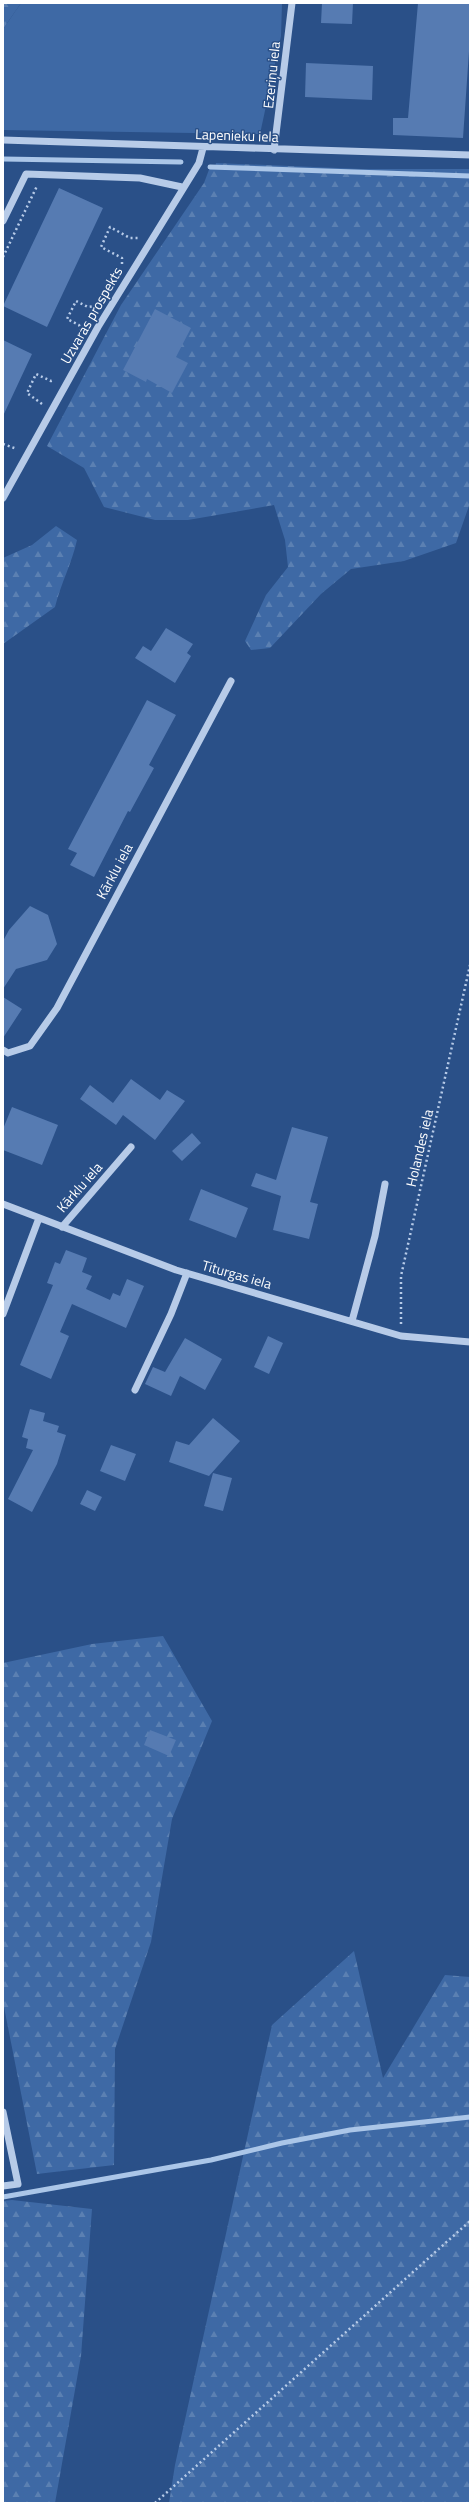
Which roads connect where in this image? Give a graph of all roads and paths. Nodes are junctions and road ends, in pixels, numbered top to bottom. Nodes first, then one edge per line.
1 (292, 3) edge
2 (3, 140) edge
3 (203, 148) junction
4 (274, 150) junction
5 (470, 155) edge
6 (39, 180) dead end
7 (182, 187) junction
8 (3, 221) edge
9 (143, 232) dead end
10 (3, 258) edge
11 (122, 266) dead end
12 (99, 301) dead end
13 (78, 337) dead end
14 (56, 379) dead end
15 (42, 408) dead end
16 (3, 444) edge
17 (20, 447) dead end
18 (3, 498) edge
19 (231, 681) dead end
20 (470, 965) edge
21 (3, 1050) edge
22 (131, 1147) dead end
23 (385, 1184) dead end
24 (3, 1204) edge
25 (39, 1218) junction
26 (62, 1226) junction
27 (187, 1273) junction
28 (3, 1314) edge
29 (352, 1321) junction
30 (401, 1336) junction
31 (470, 1342) edge
32 (134, 1390) dead end
33 (3, 2112) edge
34 (3, 2186) edge
35 (470, 2221) edge
36 (155, 2503) edge

1 - 4 street, Ezeriņu iela
2 - 3 street, Lapenieku iela
3 - 4 street, Lapenieku iela
3 - 7 street, Uzvaras prospekts
4 - 5 street, Lapenieku iela
6 - 10 path
7 - 8 street
7 - 18 street, Uzvaras prospekts
9 - 11 path
12 - 13 path
14 - 15 path
16 - 17 path
19 - 21 street, Kārklu iela
20 - 30 path, Holandes iela
22 - 26 street, Kārklu iela
23 - 29 street
24 - 25 street, Titurgas iela
25 - 26 street, Titurgas iela
25 - 28 street
26 - 27 street, Titurgas iela
27 - 29 street, Titurgas iela
27 - 32 street
29 - 30 street, Titurgas iela
30 - 31 street, Titurgas iela
33 - 34 street
35 - 36 path

